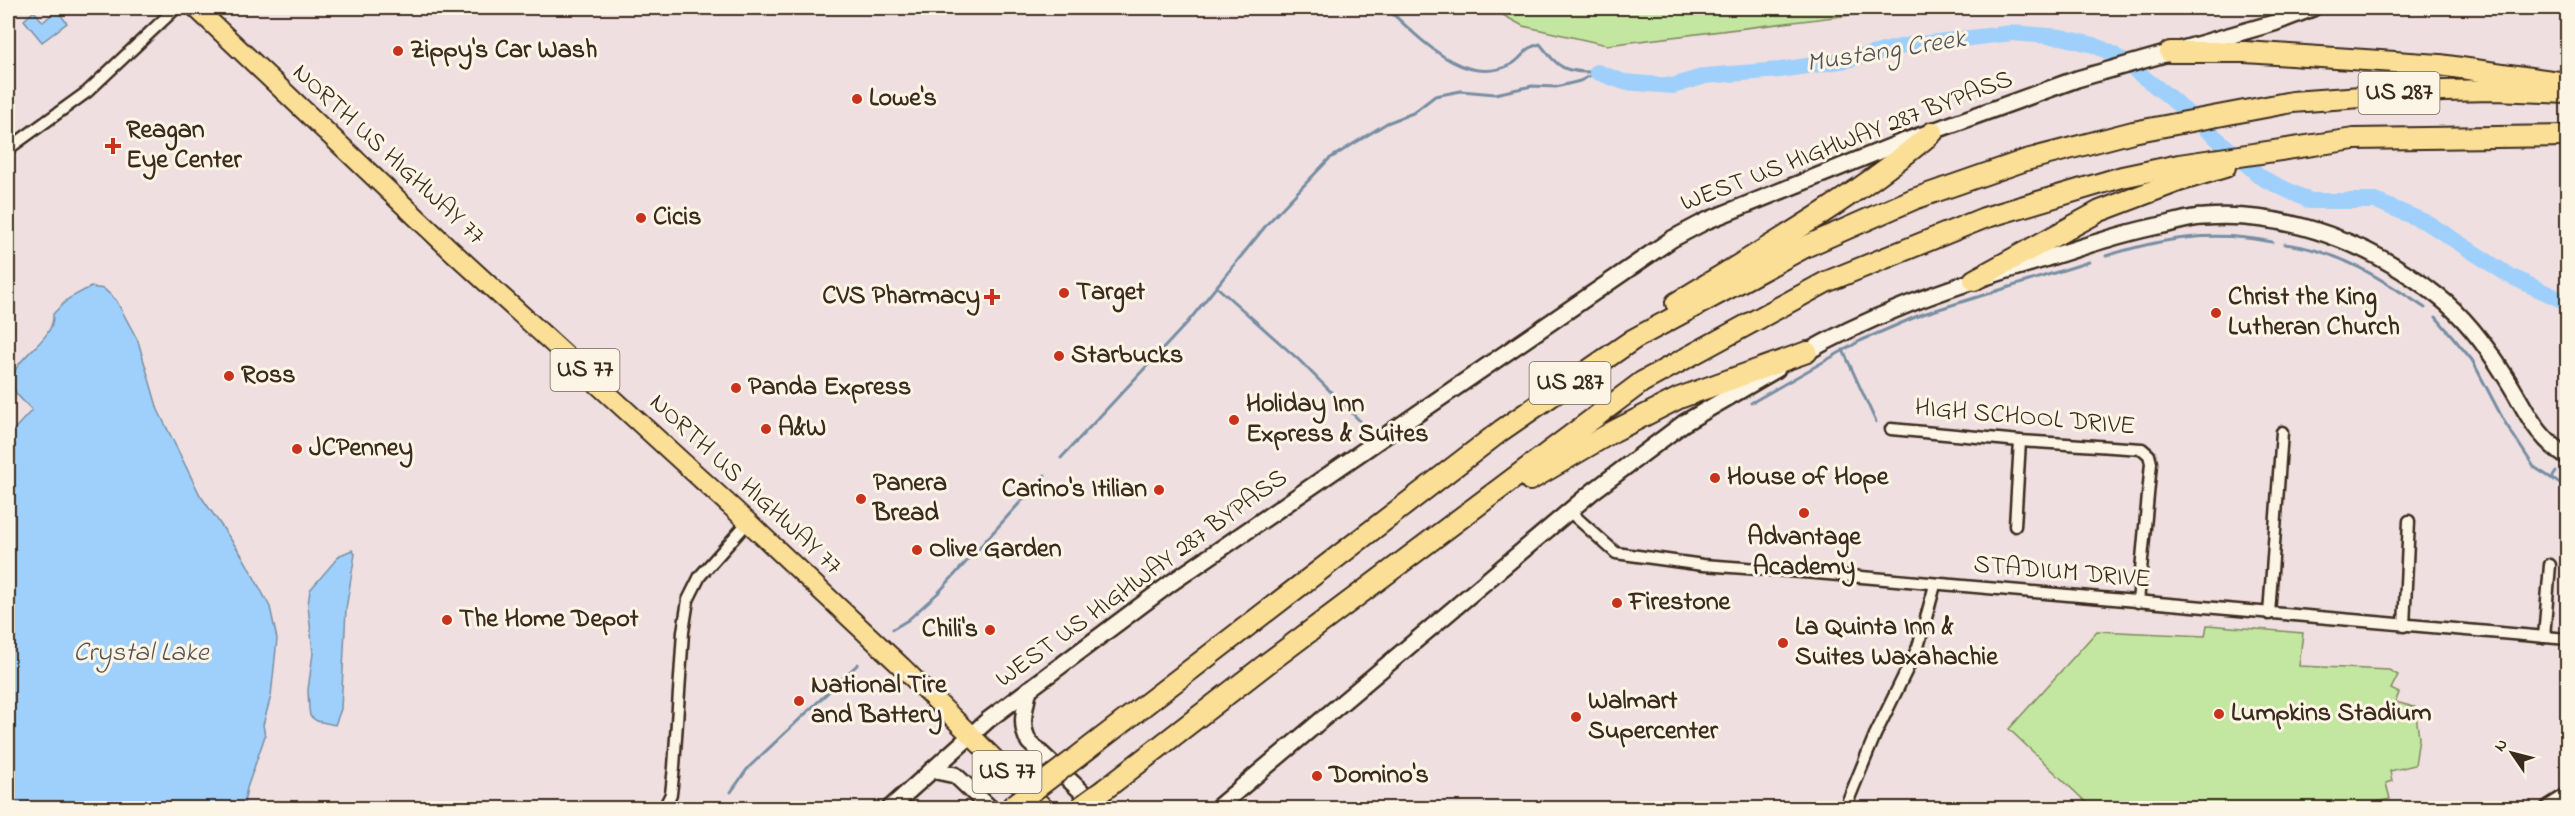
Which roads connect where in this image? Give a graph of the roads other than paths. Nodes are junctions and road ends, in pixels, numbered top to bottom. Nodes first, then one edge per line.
1 (176, 8) edge
2 (196, 8) edge
3 (2304, 9) edge
4 (2165, 54) junction
5 (2568, 83) edge
6 (2568, 93) edge
7 (1933, 132) junction
8 (2568, 136) edge
9 (8, 148) edge
10 (2185, 171) junction
11 (1974, 280) junction
12 (1615, 352) junction
13 (1807, 352) junction
14 (1891, 429) dead end
15 (2282, 432) dead end
16 (2020, 441) junction
17 (2568, 458) edge
18 (1569, 511) junction
19 (1464, 516) junction
20 (2409, 521) dead end
21 (748, 522) junction
22 (2015, 526) dead end
23 (2550, 565) dead end
24 (1935, 585) junction
25 (2138, 602) junction
26 (2269, 614) junction
27 (2404, 626) junction
28 (2544, 638) junction
29 (2568, 639) edge
30 (1029, 689) junction
31 (971, 736) junction
32 (932, 770) junction
33 (2568, 796) edge
34 (664, 808) edge
35 (890, 808) edge
36 (990, 808) edge
37 (1010, 808) edge
38 (1044, 808) edge
39 (1079, 808) edge
40 (1099, 808) edge
41 (1217, 808) edge
42 (1845, 808) edge
43 (2549, 808) edge

1 - 9 street
2 - 21 main road, NORTH US HIGHWAY 77 / US 77
3 - 4 main road, WEST US HIGHWAY 287 BYPASS
4 - 5 highway
4 - 7 main road, WEST US HIGHWAY 287 BYPASS
6 - 12 highway, US 287
7 - 12 highway
7 - 30 main road, WEST US HIGHWAY 287 BYPASS
8 - 10 highway, US 287
10 - 11 highway
10 - 19 highway, US 287
11 - 13 main road
11 - 17 main road
12 - 37 highway, US 287, bridge
13 - 18 main road
13 - 19 highway
14 - 16 street, HIGH SCHOOL DRIVE
15 - 26 street
16 - 22 street
16 - 25 street, HIGH SCHOOL DRIVE
18 - 24 street, STADIUM DRIVE
18 - 41 main road
19 - 39 highway, US 287, bridge
20 - 27 street
21 - 31 main road, NORTH US HIGHWAY 77 / US 77
21 - 34 street
23 - 28 street
24 - 25 street, STADIUM DRIVE
24 - 42 street
25 - 26 street, STADIUM DRIVE
26 - 27 street, STADIUM DRIVE
27 - 28 street, STADIUM DRIVE
28 - 29 street, STADIUM DRIVE
30 - 31 main road, WEST US HIGHWAY 287 BYPASS
30 - 40 main road
31 - 32 main road, WEST US HIGHWAY 287 BYPASS
31 - 38 main road, NORTH US HIGHWAY 77 / US 77
32 - 35 main road, WEST US HIGHWAY 287 BYPASS
32 - 36 main road
33 - 43 main road

